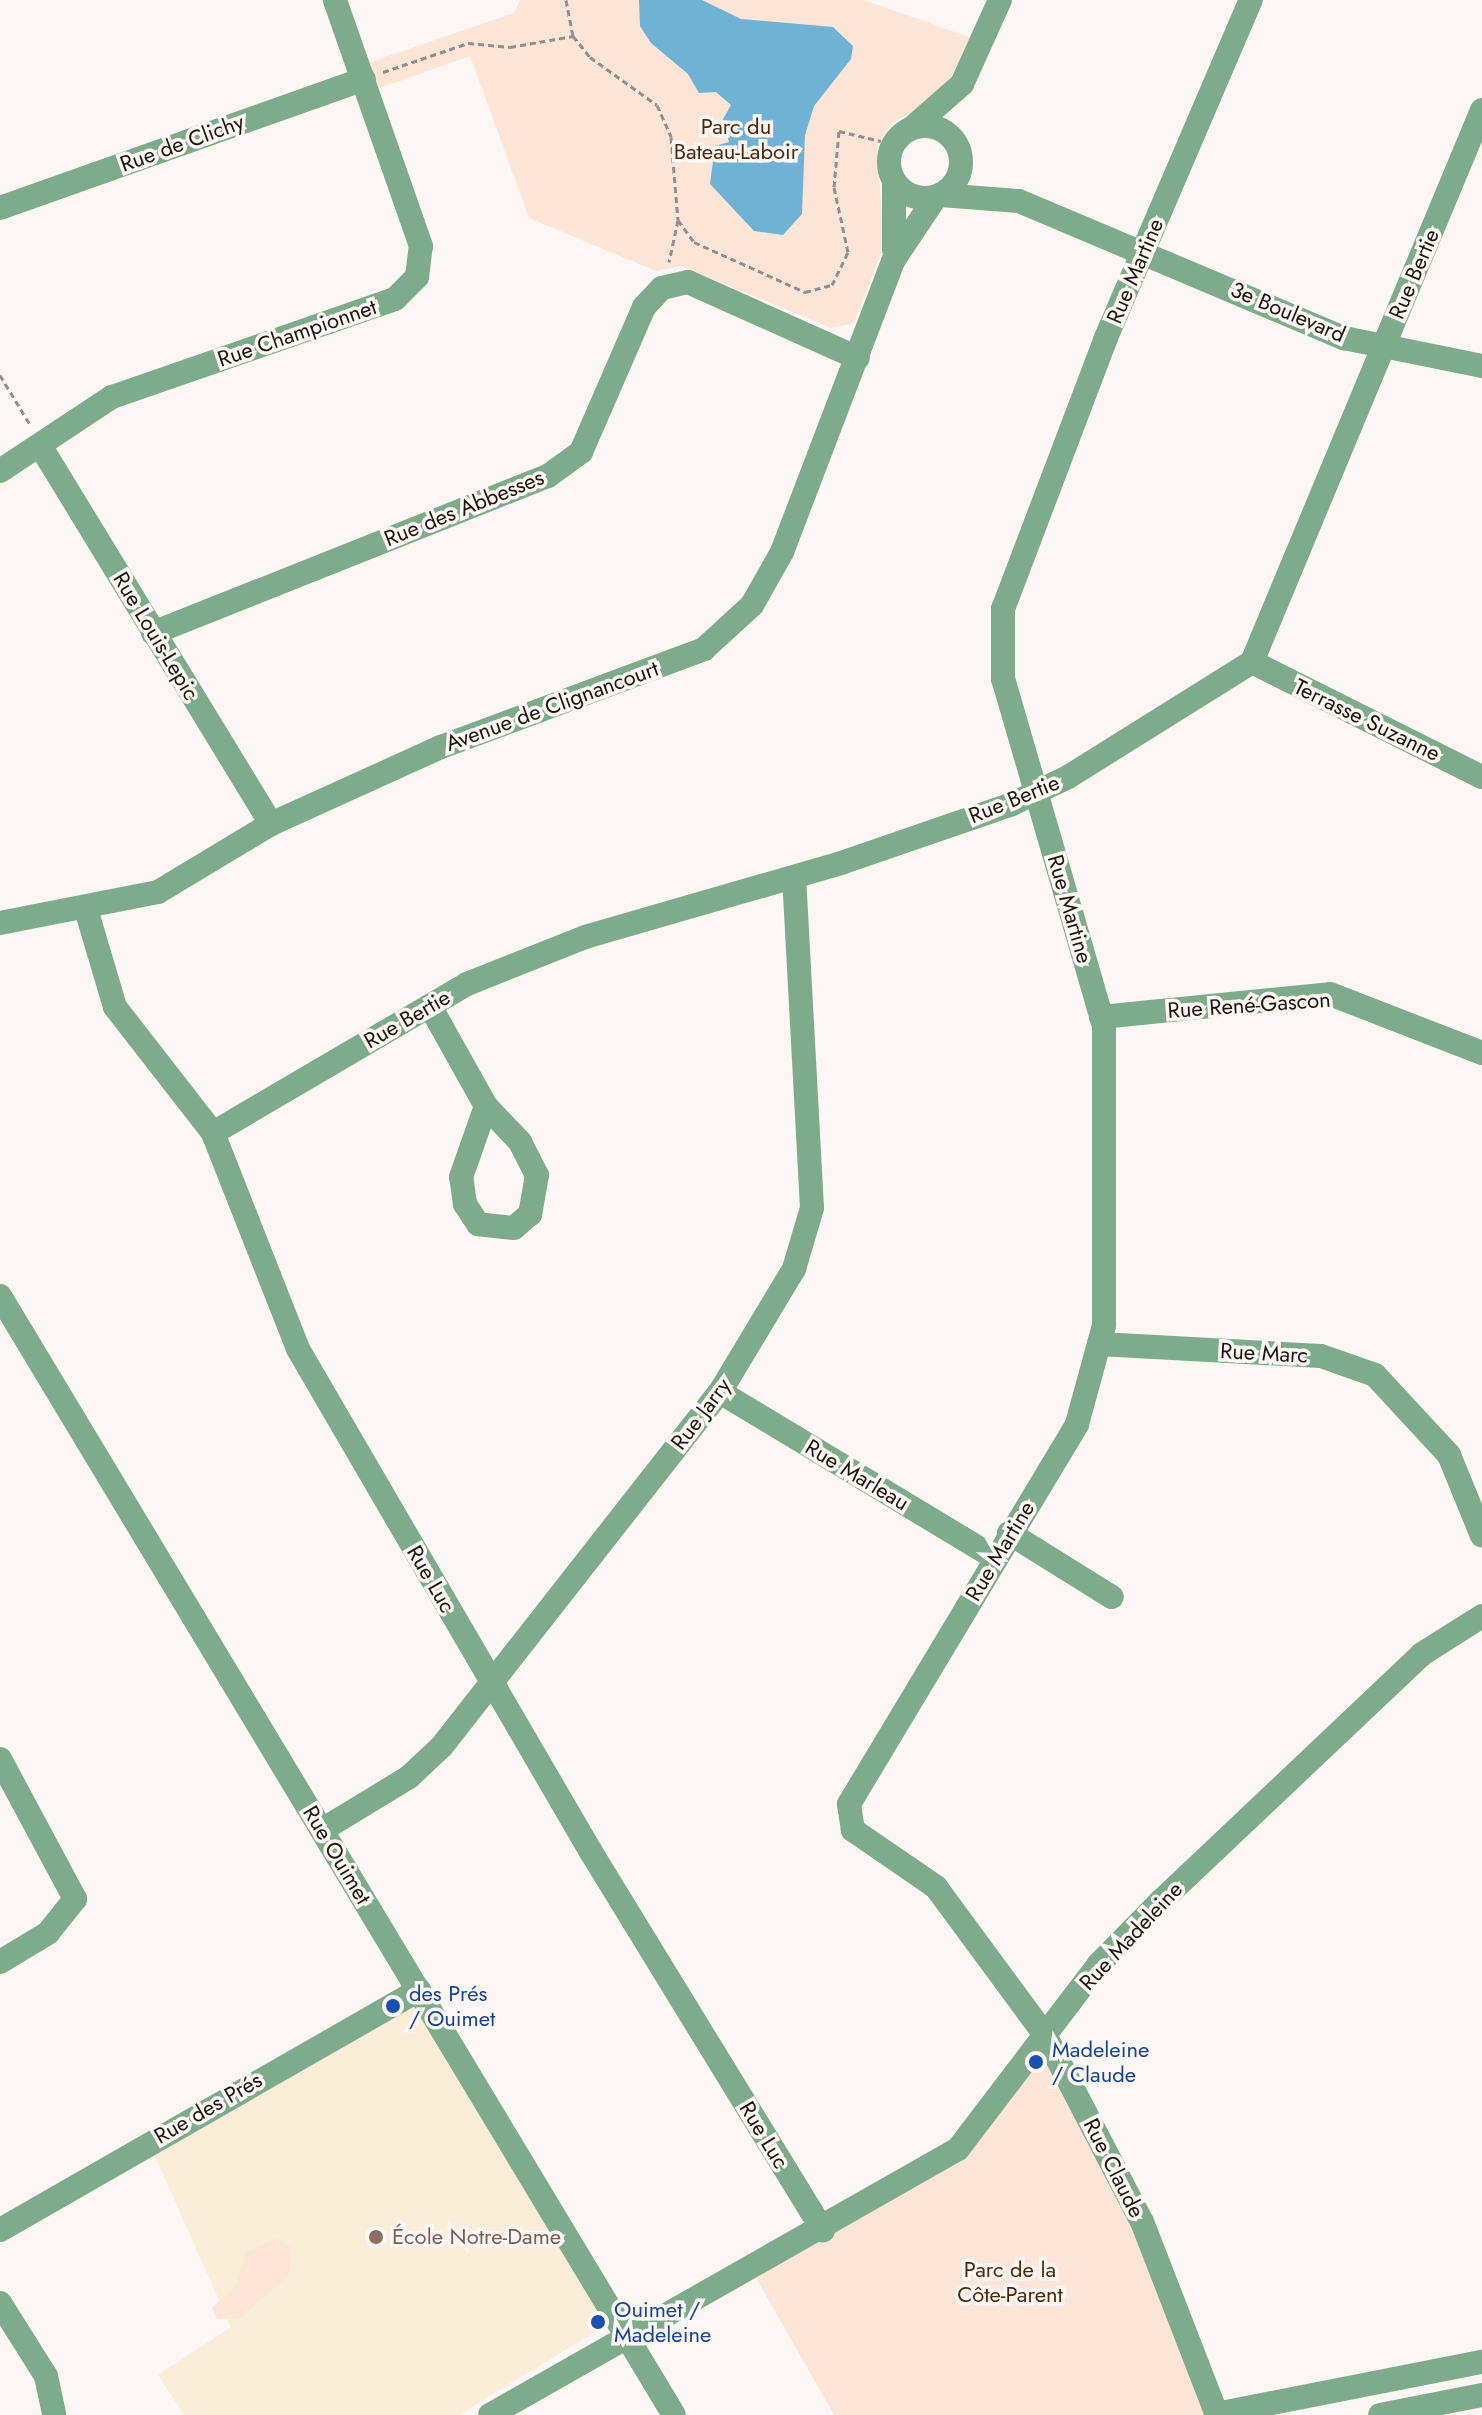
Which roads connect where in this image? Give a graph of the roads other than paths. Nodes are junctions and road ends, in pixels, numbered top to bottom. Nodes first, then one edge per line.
1 (335, 0) edge
2 (1000, 0) edge
3 (1251, 0) edge
4 (370, 77) junction
5 (962, 84) junction
6 (1482, 113) edge
7 (910, 129) junction
8 (958, 149) junction
9 (894, 182) junction
10 (938, 197) junction
11 (1019, 201) junction
12 (0, 208) edge
13 (1145, 251) junction
14 (893, 261) junction
15 (1384, 346) junction
16 (858, 358) junction
17 (1482, 366) edge
18 (38, 439) junction
19 (0, 471) edge
20 (153, 633) junction
21 (1252, 662) junction
22 (1482, 777) edge
23 (1036, 792) junction
24 (271, 824) junction
25 (794, 877) junction
26 (86, 909) junction
27 (0, 923) edge
28 (430, 1006) junction
29 (1101, 1017) junction
30 (1482, 1053) edge
31 (486, 1106) junction
32 (213, 1133) junction
33 (0, 1296) edge
34 (1099, 1344) junction
35 (720, 1392) junction
36 (1009, 1533) junction
37 (1482, 1536) edge
38 (995, 1558) junction
39 (1112, 1597) dead end
40 (1482, 1616) edge
41 (491, 1682) junction
42 (0, 1759) edge
43 (849, 1804) joint
44 (322, 1830) junction
45 (0, 1962) edge
46 (419, 1990) junction
47 (1045, 2035) junction
48 (0, 2230) edge
49 (823, 2231) junction
50 (0, 2303) edge
51 (628, 2338) junction
52 (1482, 2362) edge
53 (1482, 2395) edge
54 (1216, 2414) edge
55 (54, 2415) edge
56 (490, 2415) edge
57 (674, 2415) edge
58 (1380, 2415) edge

1 - 4 street, Rue Championnet
2 - 5 street
3 - 13 street, Rue Martine
4 - 12 street, Rue de Clichy
4 - 18 street, Rue Championnet
5 - 7 street
5 - 8 street
6 - 15 street, Rue Bertie
7 - 8 street
7 - 9 street
8 - 10 street
8 - 11 street
9 - 10 street
9 - 14 street
10 - 11 street
10 - 14 street
11 - 13 street, 3e Boulevard
13 - 15 street, 3e Boulevard
13 - 23 street, Rue Martine
14 - 16 street, Avenue de Clignancourt
15 - 17 street, 3e Boulevard
15 - 21 street, Rue Bertie
16 - 20 street, Rue des Abbesses
16 - 24 street, Avenue de Clignancourt
18 - 19 street, Rue Championnet
18 - 20 street, Rue Louis-Lepic
20 - 24 street, Rue Louis-Lepic
21 - 22 street, Terrasse Suzanne
21 - 23 street, Rue Bertie
23 - 25 street, Rue Bertie
23 - 29 street, Rue Martine
24 - 26 street, Avenue de Clignancourt
25 - 28 street, Rue Bertie
25 - 35 street, Rue Jarry
26 - 27 street, Avenue de Clignancourt
26 - 32 street, Rue Luc
28 - 31 street
28 - 32 street, Rue Bertie
29 - 30 street, Rue René-Gascon
29 - 34 street, Rue Martine
31 - 31 street
32 - 41 street, Rue Luc
33 - 44 street, Rue Ouimet
34 - 36 street, Rue Martine
34 - 37 street, Rue Marc
35 - 38 street, Rue Marleau
35 - 41 street, Rue Jarry
36 - 38 street, Rue Martine
36 - 39 street
38 - 43 street, Rue Martine
40 - 47 street, Rue Madeleine
41 - 44 street, Rue Jarry
41 - 49 street, Rue Luc
42 - 45 street
43 - 47 street, Rue Claude
44 - 46 street, Rue Ouimet
46 - 48 street, Rue des Prés
46 - 51 street, Rue Ouimet
47 - 49 street, Rue Madeleine
47 - 54 street, Rue Claude
49 - 51 street, Rue Madeleine
50 - 55 street
51 - 56 street, Rue Madeleine
51 - 57 street, Rue Ouimet
52 - 54 street
53 - 58 street

